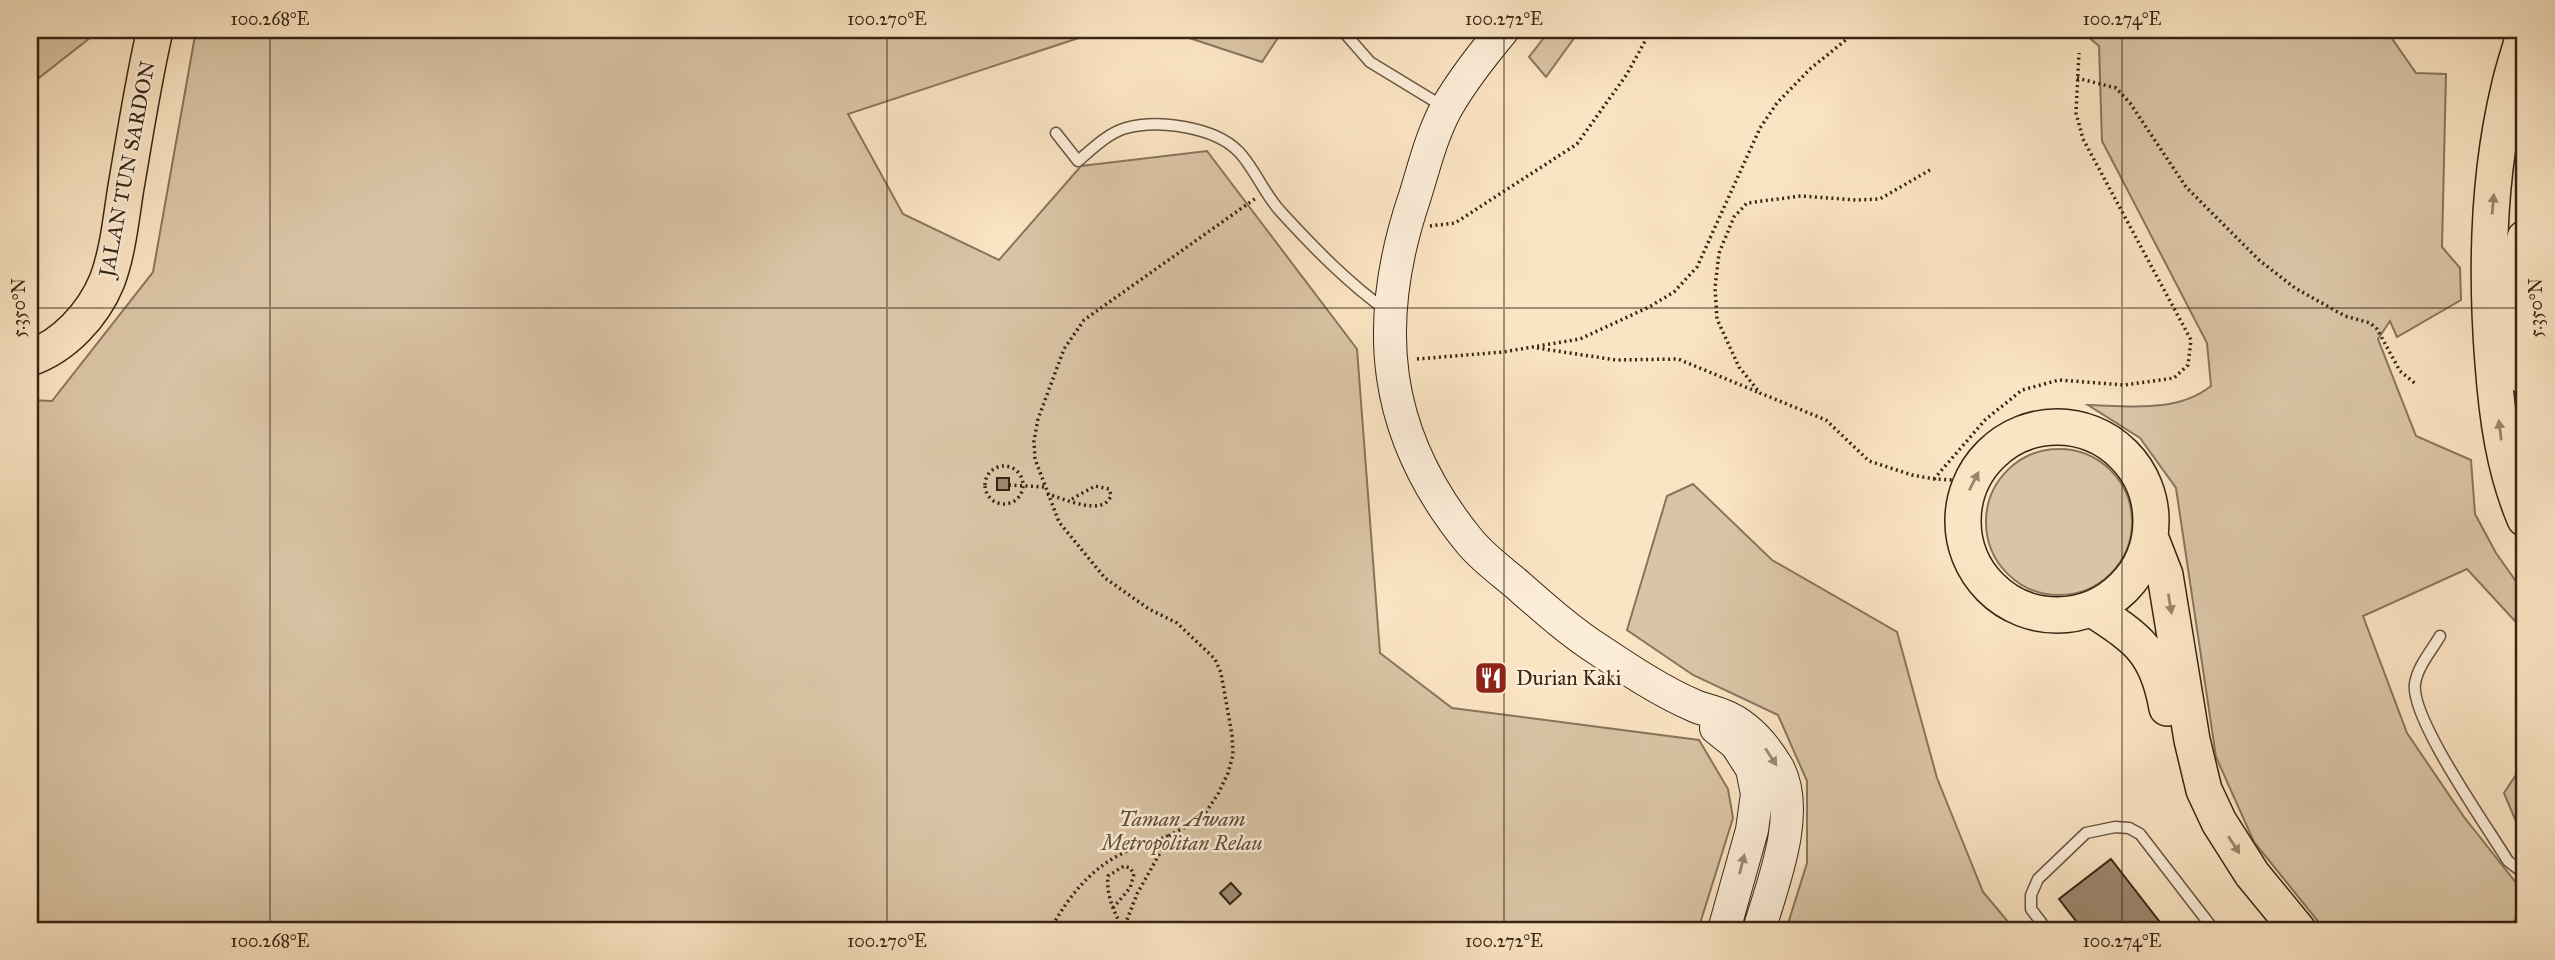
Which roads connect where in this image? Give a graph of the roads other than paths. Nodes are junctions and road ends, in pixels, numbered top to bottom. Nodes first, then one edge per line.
1 (155, 30) edge
2 (1342, 30) edge
3 (1503, 30) edge
4 (2525, 31) edge
5 (1446, 109) junction
6 (1056, 133) dead end
7 (2525, 238) edge
8 (1389, 313) junction
9 (30, 358) edge
10 (2525, 377) edge
11 (2525, 519) edge
12 (2151, 539) junction
13 (2092, 609) junction
14 (2440, 636) dead end
15 (1696, 707) junction
16 (2525, 874) edge
17 (1724, 930) edge
18 (1759, 930) edge
19 (2047, 930) edge
20 (2214, 930) edge
21 (2267, 930) edge
22 (2298, 930) edge

1 - 9 main road, JALAN TUN SARDON
2 - 5 lane
3 - 5 main road
11 -> 4 main road
5 - 8 main road
6 - 8 lane
7 - 10 main road
8 - 15 main road
12 - 13 main road
13 -> 12 main road
12 -> 22 main road
13 - 21 main road
14 - 16 lane
17 -> 15 main road
15 -> 18 main road
19 - 20 lane

